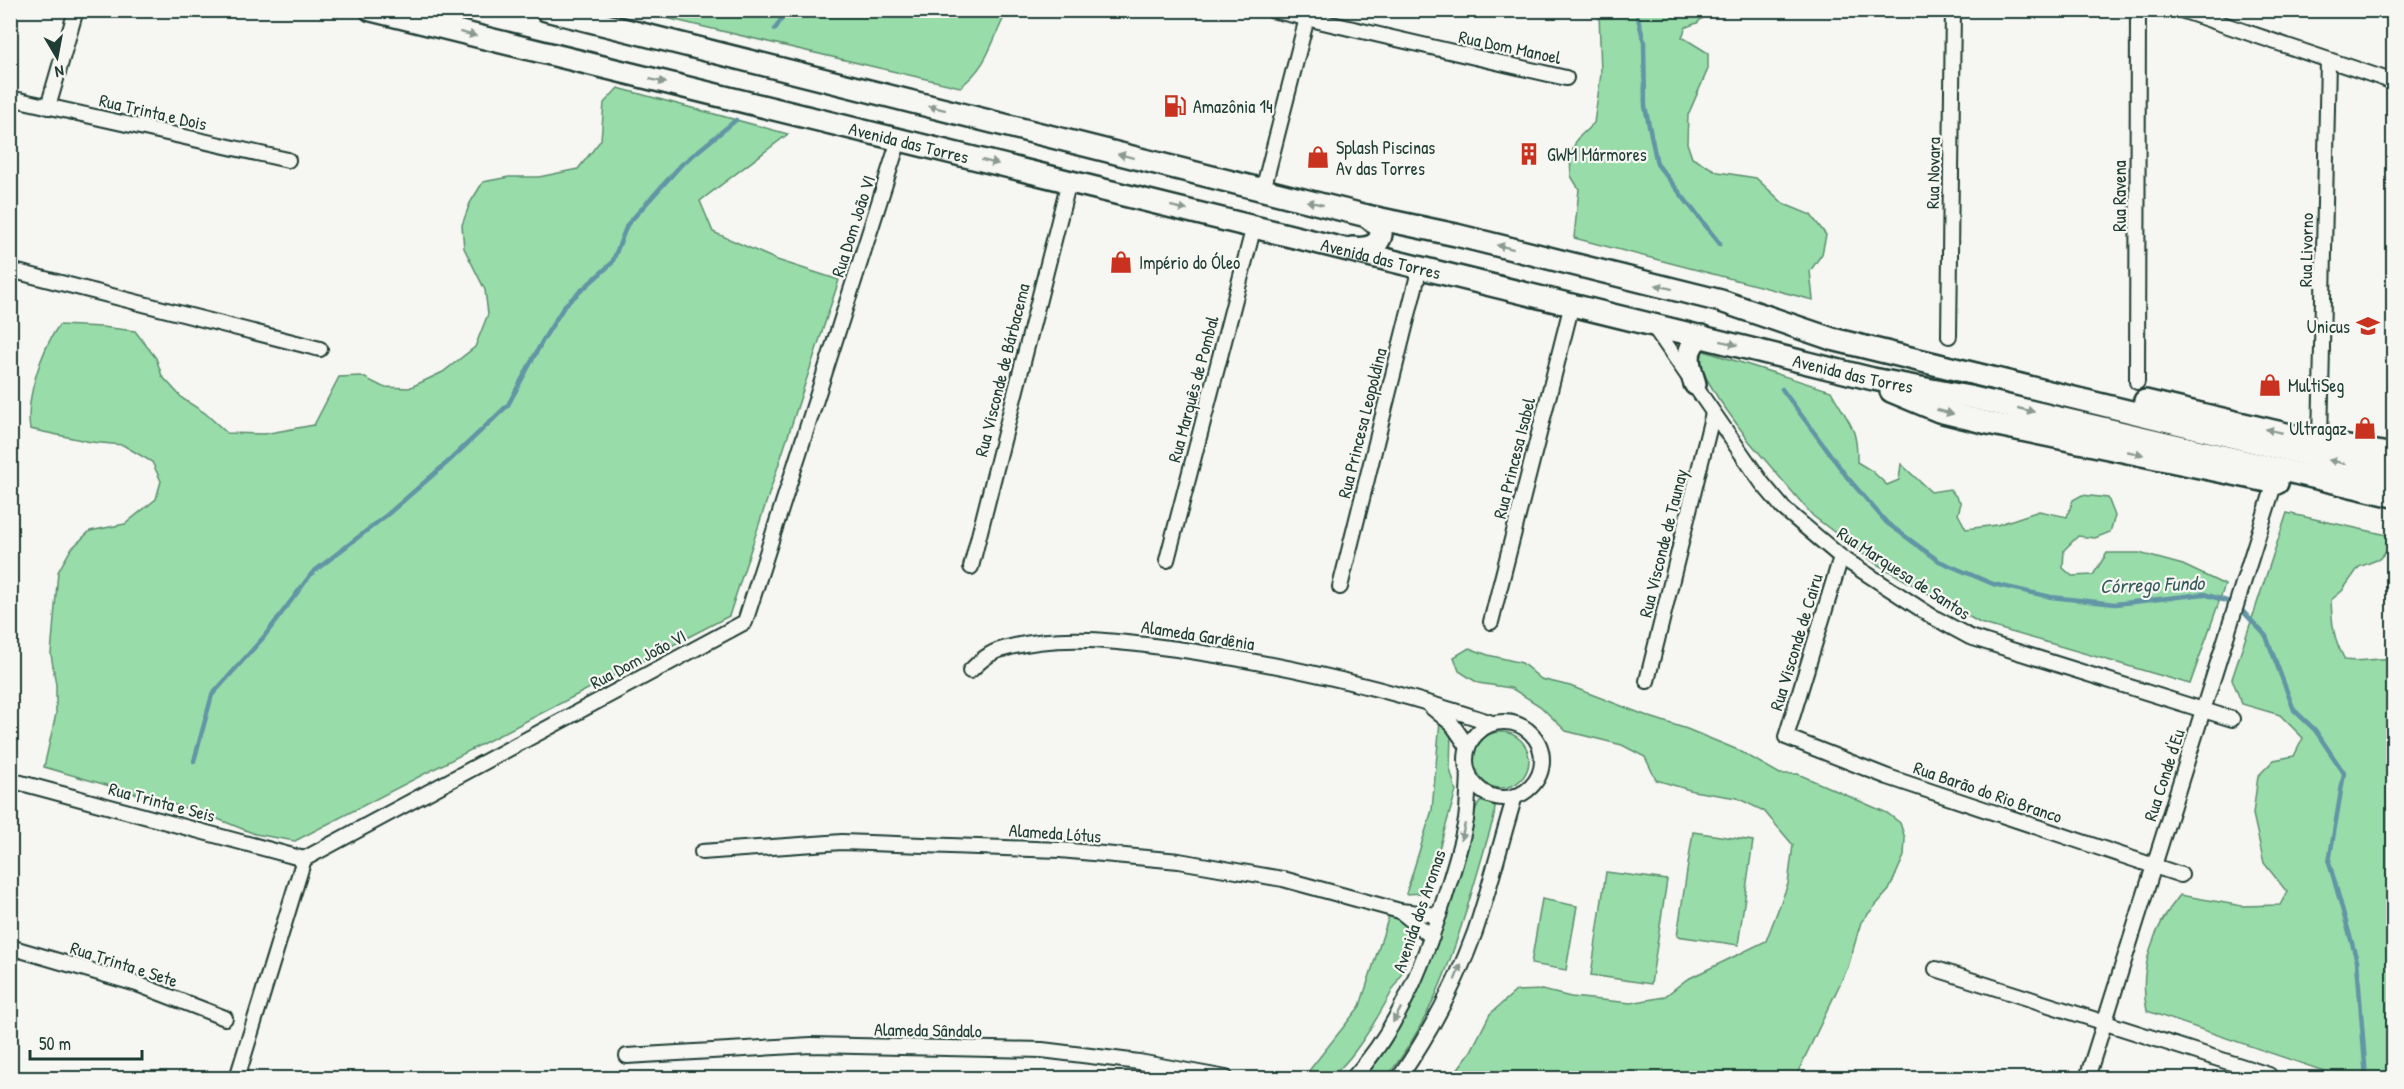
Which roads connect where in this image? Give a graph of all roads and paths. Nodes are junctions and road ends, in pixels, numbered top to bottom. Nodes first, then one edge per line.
1 (76, 10) edge
2 (371, 10) edge
3 (546, 10) edge
4 (1271, 10) edge
5 (1953, 10) edge
6 (2138, 10) edge
7 (2181, 10) edge
8 (1307, 15) edge
9 (416, 17) edge
10 (2328, 60) junction
11 (1566, 78) dead end
12 (2394, 82) edge
13 (10, 98) edge
14 (48, 107) junction
15 (899, 140) junction
16 (288, 160) dead end
17 (1069, 181) junction
18 (1263, 190) junction
19 (1367, 216) junction
20 (1254, 226) junction
21 (1310, 240) junction
22 (1419, 267) junction
23 (10, 270) edge
24 (1720, 301) junction
25 (1572, 304) junction
26 (1652, 324) junction
27 (1702, 336) junction
28 (1949, 336) dead end
29 (320, 349) dead end
30 (1873, 380) junction
31 (2137, 382) dead end
32 (1695, 384) junction
33 (1713, 413) junction
34 (2320, 442) junction
35 (2394, 455) edge
36 (2394, 476) edge
37 (2275, 482) junction
38 (2394, 496) edge
39 (2394, 511) edge
40 (1840, 557) junction
41 (1167, 560) dead end
42 (971, 567) dead end
43 (1340, 587) dead end
44 (1491, 622) dead end
45 (970, 671) dead end
46 (1647, 681) dead end
47 (1424, 700) junction
48 (2204, 710) junction
49 (2232, 719) dead end
50 (1492, 723) junction
51 (1786, 737) joint
52 (1468, 747) junction
53 (1469, 774) junction
54 (10, 780) edge
55 (1515, 796) junction
56 (702, 852) dead end
57 (304, 859) junction
58 (2153, 867) junction
59 (2181, 875) dead end
60 (1400, 911) junction
61 (1439, 915) junction
62 (1432, 937) junction
63 (10, 947) edge
64 (1936, 969) dead end
65 (225, 1018) dead end
66 (2105, 1021) junction
67 (627, 1056) dead end
68 (2270, 1075) dead end
69 (237, 1078) edge
70 (1226, 1078) edge
71 (1353, 1078) edge
72 (1400, 1078) edge
73 (2087, 1078) edge

1 - 14 street
2 - 9 main road, Avenida das Torres
18 -> 3 main road, Avenida das Torres
4 - 8 street, Rua Dom Manoel
5 - 28 street, Rua Novara
6 - 31 street, Rua Ravena
7 - 10 street
8 - 11 street, Rua Dom Manoel
8 - 18 street
9 -> 15 main road, Avenida das Torres
10 - 12 street
10 - 34 street, Rua Livorno
13 - 14 street, Rua Trinta e Dois
14 - 16 street, Rua Trinta e Dois
15 -> 17 main road, Avenida das Torres
15 - 57 street, Rua Dom João VI
17 -> 20 main road, Avenida das Torres
17 - 42 street, Rua Visconde de Bárbacema
19 -> 18 main road, Avenida das Torres
19 - 21 main road
24 -> 19 main road, Avenida das Torres
20 - 21 main road, Avenida das Torres
20 - 41 street, Rua Marquês de Pombal
21 - 22 main road, Avenida das Torres
22 - 25 main road, Avenida das Torres
22 - 43 street, Rua Princesa Leopoldina
23 - 29 street
34 -> 24 main road
36 -> 24 main road, Avenida das Torres
25 - 26 main road, Avenida das Torres
25 - 44 street, Rua Princesa Isabel
26 - 27 main road, Avenida das Torres
26 - 32 street, Rua Marquesa de Santos
27 -> 30 main road, Avenida das Torres
27 - 32 main road
30 -> 37 main road
30 -> 38 main road, Avenida das Torres
32 - 33 street, Rua Marquesa de Santos
33 - 40 street, Rua Marquesa de Santos
33 - 46 street, Rua Visconde de Taunay
34 - 35 main road
37 - 39 main road
37 - 48 street, Rua Conde d'Eu
40 - 48 street, Rua Marquesa de Santos
40 - 51 street, Rua Visconde de Cairu
45 - 47 street, Alameda Gardênia
47 - 50 street, Alameda Gardênia
47 - 52 street, Alameda Gardênia
48 - 49 street, Rua Marquesa de Santos
48 - 58 street, Rua Conde d'Eu
50 - 52 street
50 - 55 street
51 - 58 street, Rua Barão do Rio Branco
52 - 53 street
53 - 55 street
53 -> 61 street, Avenida dos Aromas
54 - 57 street, Rua Trinta e Seis
72 -> 55 street
56 - 60 street, Alameda Lótus
57 - 69 street
58 - 59 street, Rua Barão do Rio Branco
58 - 66 street, Rua Conde d'Eu
60 - 61 street, Alameda Lótus
60 - 62 street, Alameda Lótus
61 - 62 street, Avenida dos Aromas
62 -> 71 street, Avenida dos Aromas
63 - 65 street, Rua Trinta e Sete
64 - 66 street
66 - 68 street
66 - 73 street, Rua Conde d'Eu
67 - 70 street, Alameda Sândalo

